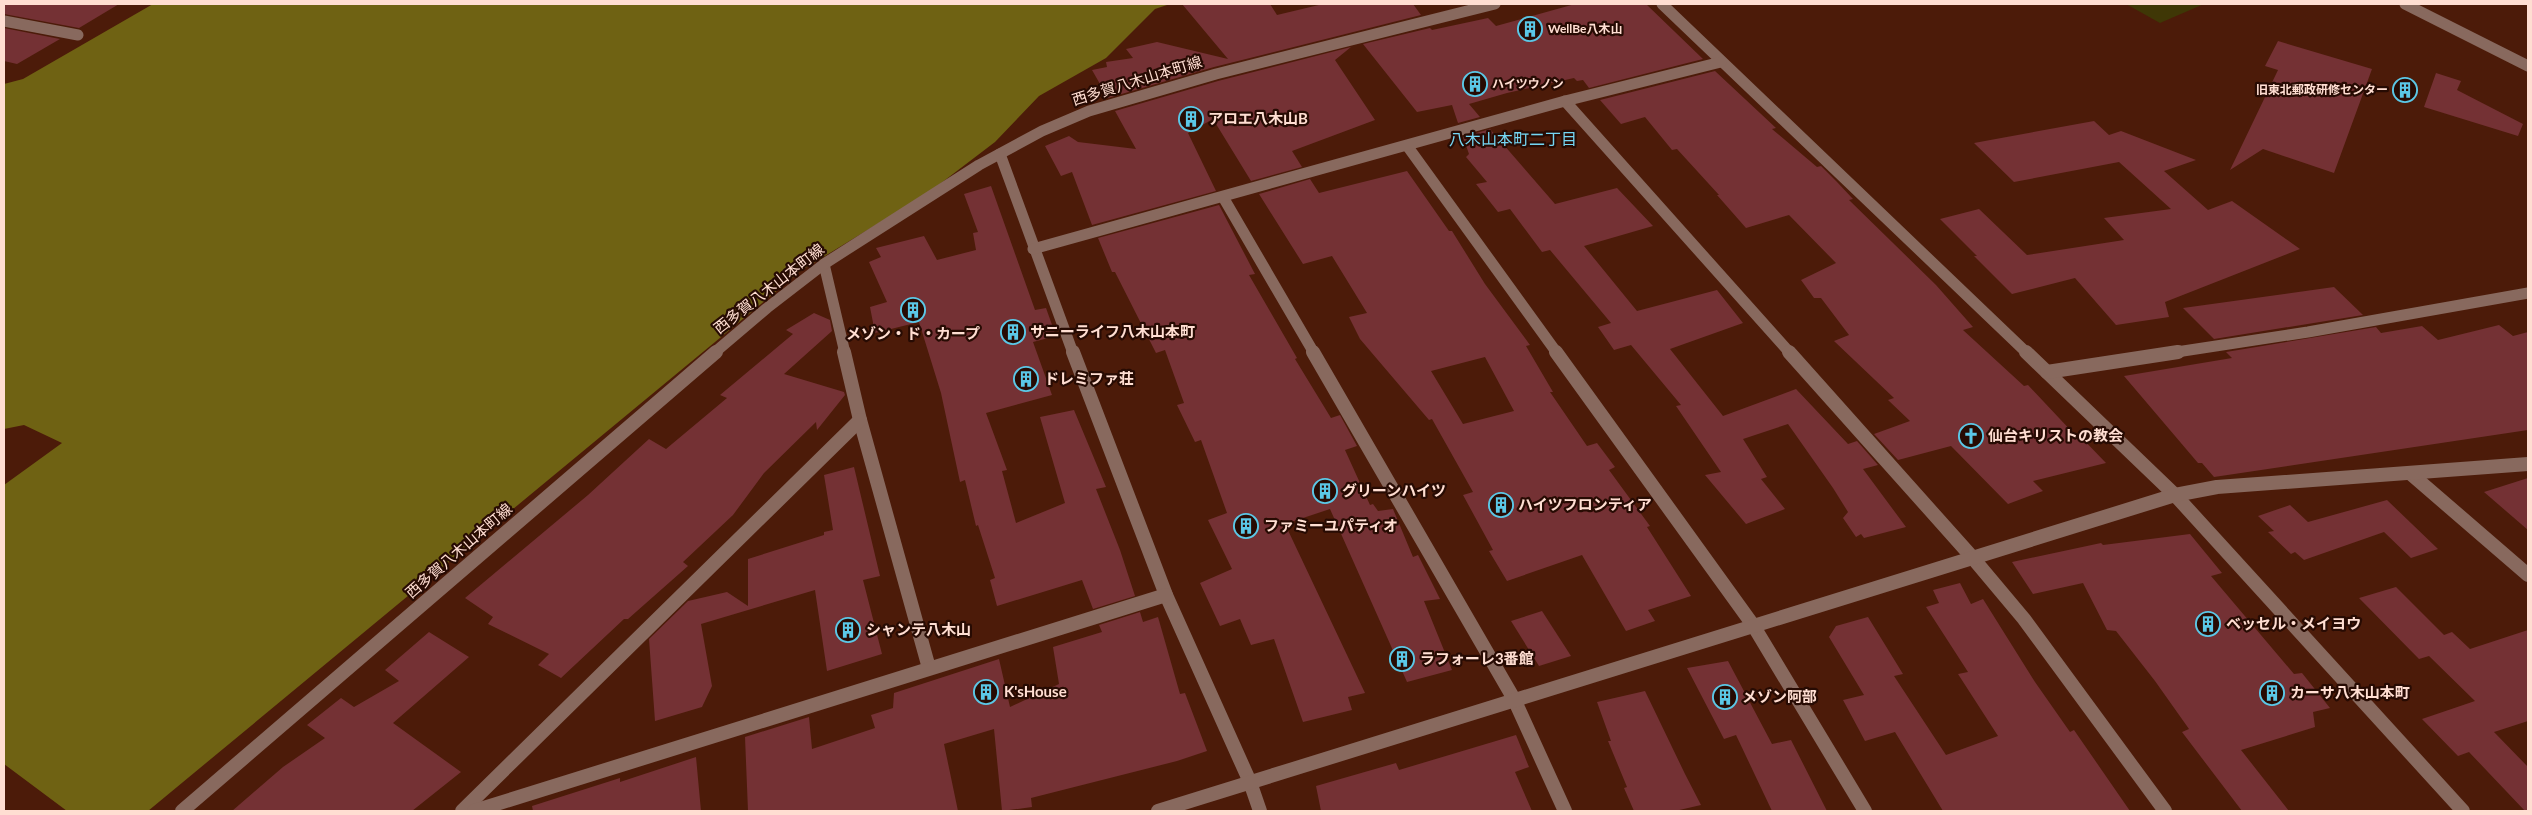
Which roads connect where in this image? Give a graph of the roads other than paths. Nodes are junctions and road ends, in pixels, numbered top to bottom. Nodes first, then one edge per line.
1 (1495, 4) edge
2 (1662, 4) edge
3 (2405, 4) edge
4 (4, 20) edge
5 (78, 35) dead end
6 (1721, 62) junction
7 (2528, 66) edge
8 (1565, 101) junction
9 (1408, 147) junction
10 (1000, 154) junction
11 (1223, 196) junction
12 (1033, 250) junction
13 (824, 264) junction
14 (2528, 293) edge
15 (2047, 372) junction
16 (860, 420) junction
17 (2528, 464) edge
18 (2411, 474) junction
19 (2175, 495) junction
20 (1972, 557) junction
21 (2528, 575) edge
22 (1166, 596) junction
23 (1753, 625) junction
24 (930, 668) junction
25 (1514, 699) junction
26 (1250, 782) junction
27 (182, 811) edge
28 (462, 811) edge
29 (474, 811) edge
30 (1158, 811) edge
31 (1260, 811) edge
32 (1565, 811) edge
33 (1865, 811) edge
34 (2165, 811) edge
35 (2463, 811) edge

1 - 10 street, 西多賀八木山本町線
2 - 6 street
3 - 7 street
4 - 5 street
6 - 8 street
6 - 15 street
8 - 9 street
8 - 20 street
9 - 11 street
9 - 23 street
10 - 12 street
10 - 13 street, 西多賀八木山本町線
11 - 12 street
11 - 25 street
12 - 22 street
13 - 16 street
13 - 27 street, 西多賀八木山本町線
14 - 15 street
15 - 19 street
16 - 24 street
16 - 28 street
17 - 18 street
18 - 19 street
18 - 21 street
19 - 20 street
19 - 35 street
20 - 23 street
20 - 34 street
22 - 24 street
22 - 26 street
23 - 25 street
23 - 33 street
24 - 29 street
25 - 26 street
25 - 32 street
26 - 30 street
26 - 31 street

